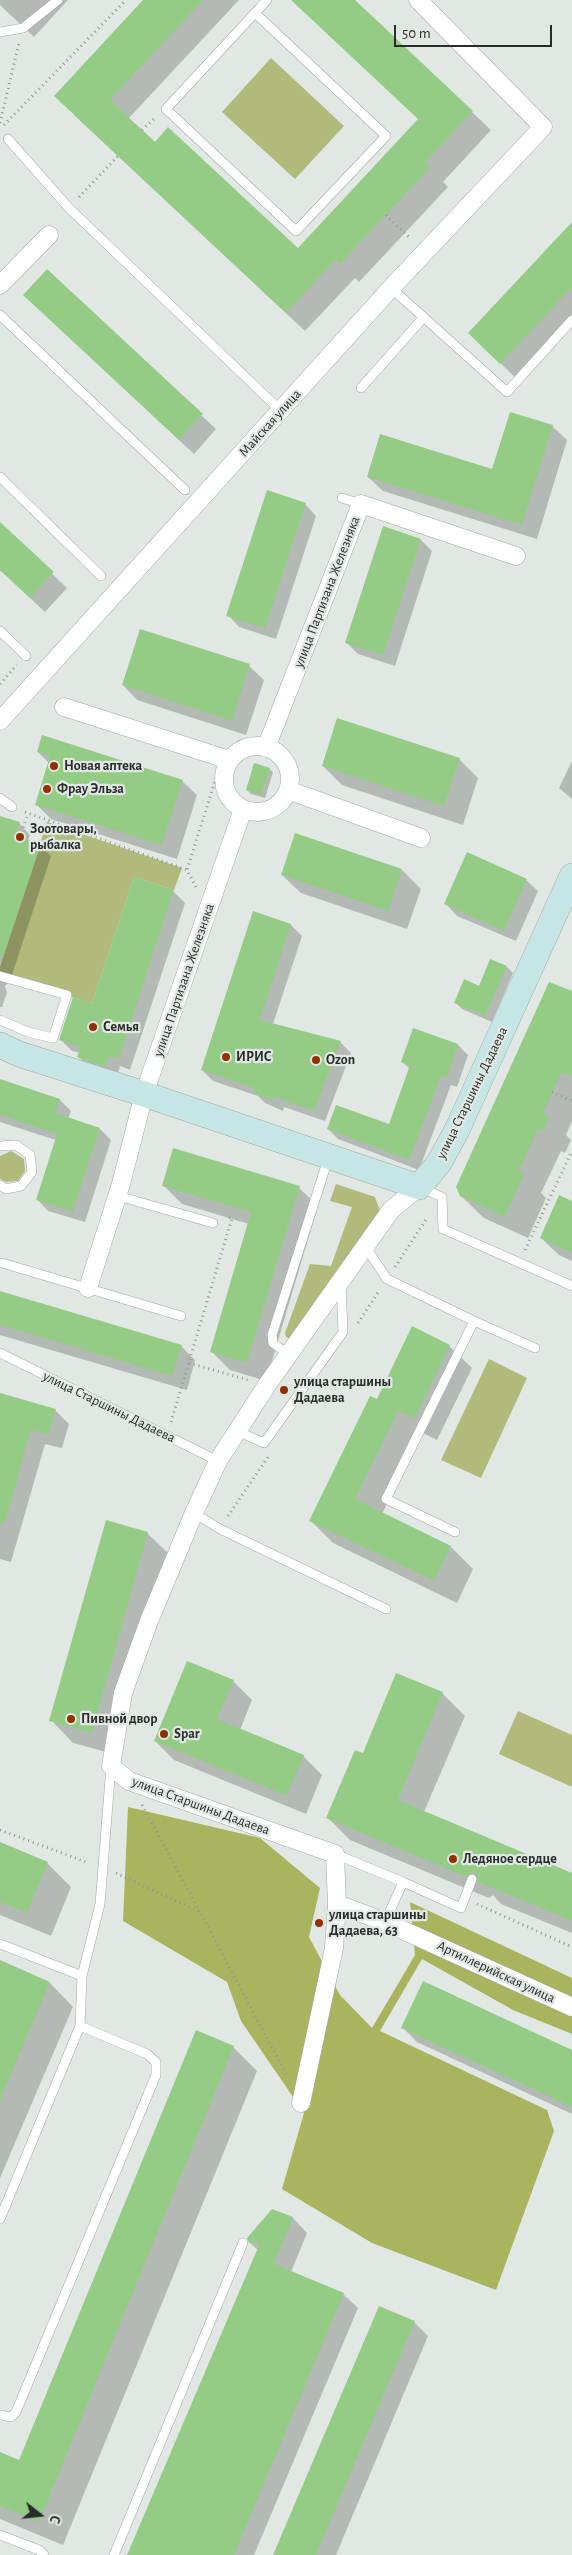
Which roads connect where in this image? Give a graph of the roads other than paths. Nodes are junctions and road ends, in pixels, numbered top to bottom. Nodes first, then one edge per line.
1 (58, 0) edge
2 (267, 0) edge
3 (418, 0) edge
4 (255, 13) junction
5 (0, 32) edge
6 (8, 139) dead end
7 (49, 235) dead end
8 (0, 285) edge
9 (391, 288) junction
10 (0, 315) edge
11 (423, 318) junction
12 (572, 320) edge
13 (361, 388) dead end
14 (281, 411) junction
15 (0, 477) edge
16 (185, 490) dead end
17 (342, 498) dead end
18 (362, 504) junction
19 (516, 556) dead end
20 (100, 576) dead end
21 (0, 631) edge
22 (26, 656) road end
23 (64, 707) dead end
24 (0, 721) edge
25 (266, 748) junction
26 (226, 760) junction
27 (288, 790) junction
28 (0, 798) edge
29 (12, 806) road end
30 (243, 809) junction
31 (421, 838) dead end
32 (572, 876) edge
33 (0, 976) edge
34 (0, 1020) edge
35 (0, 1045) edge
36 (31, 1045) junction
37 (144, 1094) junction
38 (0, 1146) edge
39 (329, 1156) junction
40 (0, 1186) edge
41 (430, 1192) junction
42 (118, 1196) junction
43 (213, 1223) dead end
44 (365, 1246) junction
45 (2, 1263) dead end
46 (341, 1281) junction
47 (572, 1286) edge
48 (88, 1288) junction
49 (181, 1316) dead end
50 (474, 1321) junction
51 (535, 1348) dead end
52 (0, 1354) edge
53 (289, 1355) junction
54 (237, 1431) junction
55 (218, 1461) junction
56 (194, 1513) junction
57 (455, 1532) dead end
58 (386, 1609) dead end
59 (111, 1766) junction
60 (335, 1854) junction
61 (472, 1879) dead end
62 (403, 1882) junction
63 (337, 1904) junction
64 (385, 1922) junction
65 (0, 1944) edge
66 (82, 1976) junction
67 (572, 2007) edge
68 (80, 2026) junction
69 (301, 2103) road end
70 (0, 2219) edge
71 (242, 2243) dead end
72 (0, 2415) edge
73 (0, 2535) edge
74 (44, 2555) edge
75 (114, 2555) edge

1 - 5 lane
2 - 4 lane
3 - 9 street, Майская улица
4 - 4 lane
6 - 14 lane
7 - 8 street
9 - 11 lane
9 - 14 street, Майская улица
10 - 16 lane
11 - 12 lane
11 - 13 lane
14 - 24 street, Майская улица
15 - 20 lane
17 - 18 lane
18 - 19 street, улица Партизана Железняка
18 - 25 street, улица Партизана Железняка
21 - 22 lane
23 - 26 street
25 - 26 street
25 - 27 street
26 - 30 street
27 - 30 street
27 - 31 street
28 - 29 lane
30 - 37 street, улица Партизана Железняка
32 - 41 street, улица Старшины Дадаева
33 - 36 lane
34 - 36 lane
35 - 36 street
36 - 37 street
37 - 39 street
37 - 42 street, улица Партизана Железняка
38 - 40 lane
39 - 41 street
39 - 53 lane
41 - 44 street, улица Старшины Дадаева
41 - 47 lane
42 - 43 lane
42 - 48 street, улица Партизана Железняка
44 - 46 street, улица Старшины Дадаева
44 - 50 lane
45 - 48 lane
46 - 53 street, улица Старшины Дадаева
46 - 54 lane
48 - 49 lane
50 - 51 lane
50 - 57 lane
52 - 55 lane, улица Старшины Дадаева
53 - 54 street, улица Старшины Дадаева
54 - 55 street, улица Старшины Дадаева
55 - 56 street, улица Старшины Дадаева
56 - 58 lane
56 - 59 street, улица Старшины Дадаева
59 - 60 street, улица Старшины Дадаева
59 - 66 lane
60 - 62 lane
60 - 63 street
61 - 62 lane
62 - 64 lane
63 - 64 street, Артиллерийская улица
63 - 69 street
64 - 67 street, Артиллерийская улица
65 - 66 lane
66 - 68 lane
68 - 70 lane
68 - 72 lane
71 - 75 lane
73 - 74 lane

